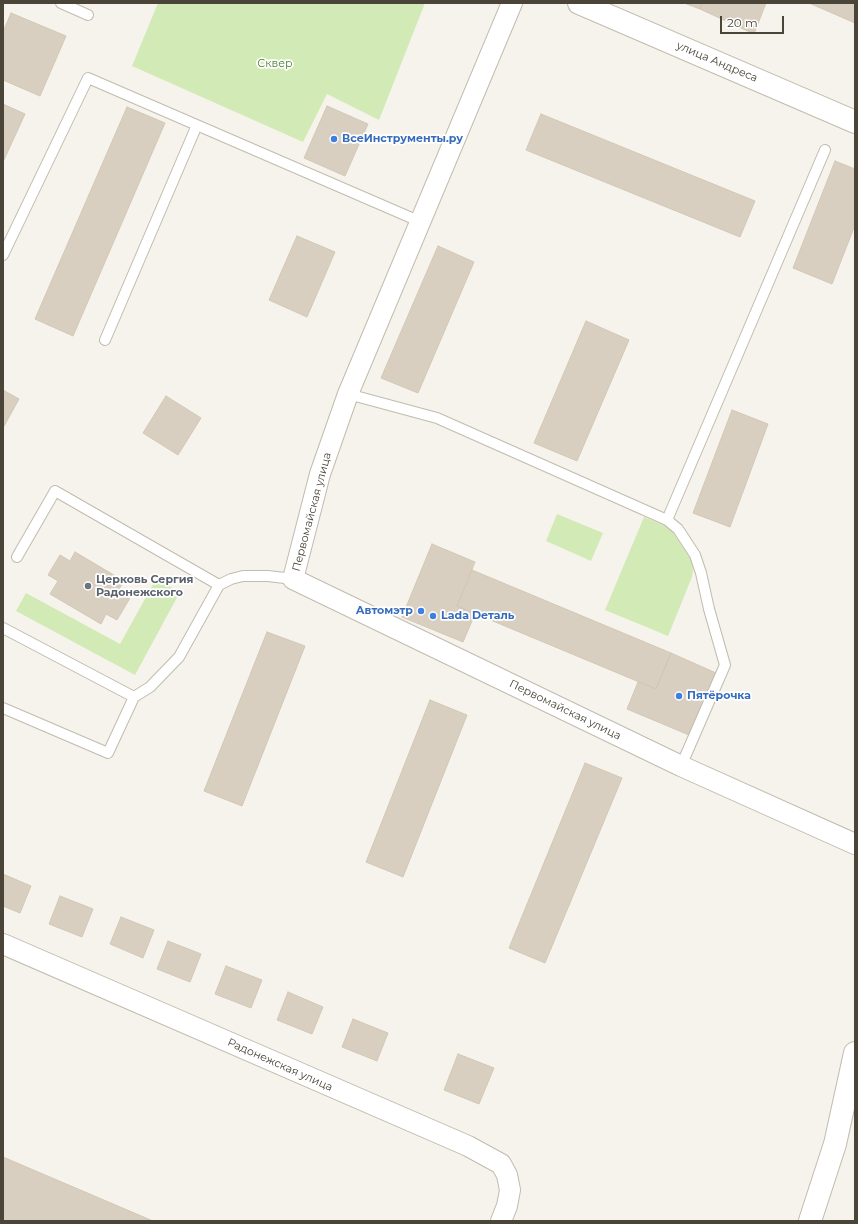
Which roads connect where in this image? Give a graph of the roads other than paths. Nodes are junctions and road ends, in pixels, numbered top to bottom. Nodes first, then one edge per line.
1 (61, 3) edge
2 (512, 3) edge
3 (579, 3) edge
4 (88, 15) dead end
5 (855, 122) edge
6 (197, 125) junction
7 (825, 150) dead end
8 (421, 222) junction
9 (3, 255) edge
10 (105, 340) dead end
11 (348, 394) junction
12 (667, 520) junction
13 (17, 557) dead end
14 (293, 579) junction
15 (219, 585) junction
16 (3, 628) edge
17 (134, 697) junction
18 (3, 708) edge
19 (681, 766) junction
20 (855, 844) edge
21 (3, 944) edge
22 (855, 1053) edge
23 (501, 1221) edge
24 (810, 1221) edge

1 - 4 lane
2 - 8 street, Первомайская улица
3 - 5 street, улица Андреса
6 - 8 lane
6 - 9 lane
6 - 10 lane
7 - 12 lane
8 - 11 street, Первомайская улица
11 - 12 lane
11 - 14 street, Первомайская улица
12 - 19 lane
13 - 15 lane
14 - 15 lane
14 - 19 street, Первомайская улица
15 - 17 lane
16 - 17 lane
17 - 18 lane
19 - 20 street, Первомайская улица
21 - 23 street, Радонежская улица
22 - 24 street

